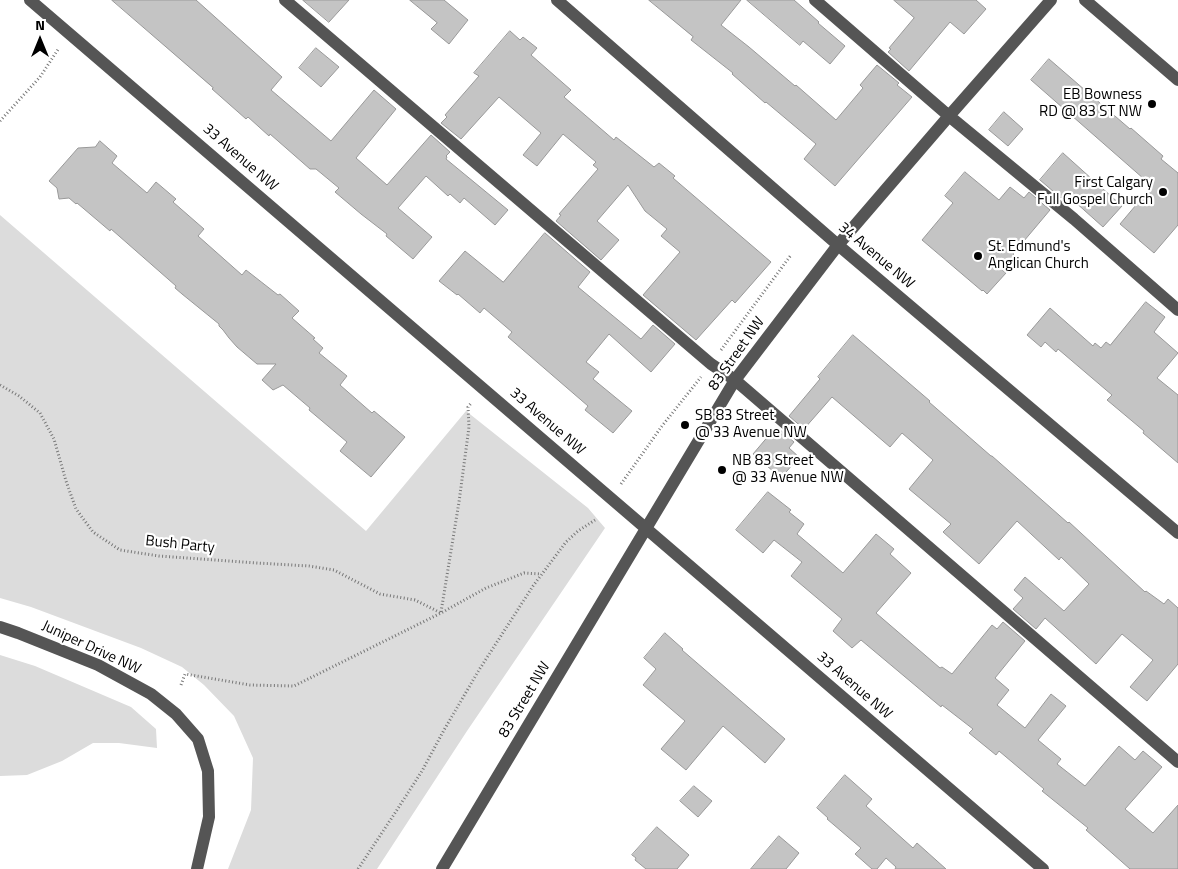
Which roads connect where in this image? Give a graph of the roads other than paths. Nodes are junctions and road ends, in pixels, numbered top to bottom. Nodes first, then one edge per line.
1 (30, 0) edge
2 (285, 0) edge
3 (557, 0) edge
4 (815, 0) edge
5 (1051, 0) edge
6 (1085, 0) edge
7 (1178, 80) edge
8 (949, 116) junction
9 (838, 245) junction
10 (1178, 310) edge
11 (735, 380) junction
12 (647, 529) junction
13 (1178, 533) edge
14 (0, 627) edge
15 (1178, 762) edge
16 (198, 869) edge
17 (442, 869) edge
18 (1043, 869) edge

1 - 12 street, 33 Avenue NW
2 - 11 street
3 - 9 street, 34 Avenue NW
4 - 8 street
5 - 8 street, 83 Street NW
6 - 7 street
8 - 9 street, 83 Street NW
8 - 10 street
9 - 11 street, 83 Street NW
9 - 13 street, 34 Avenue NW
11 - 12 street, 83 Street NW
11 - 15 street
12 - 17 street, 83 Street NW
12 - 18 street, 33 Avenue NW
14 - 16 street, Juniper Drive NW

